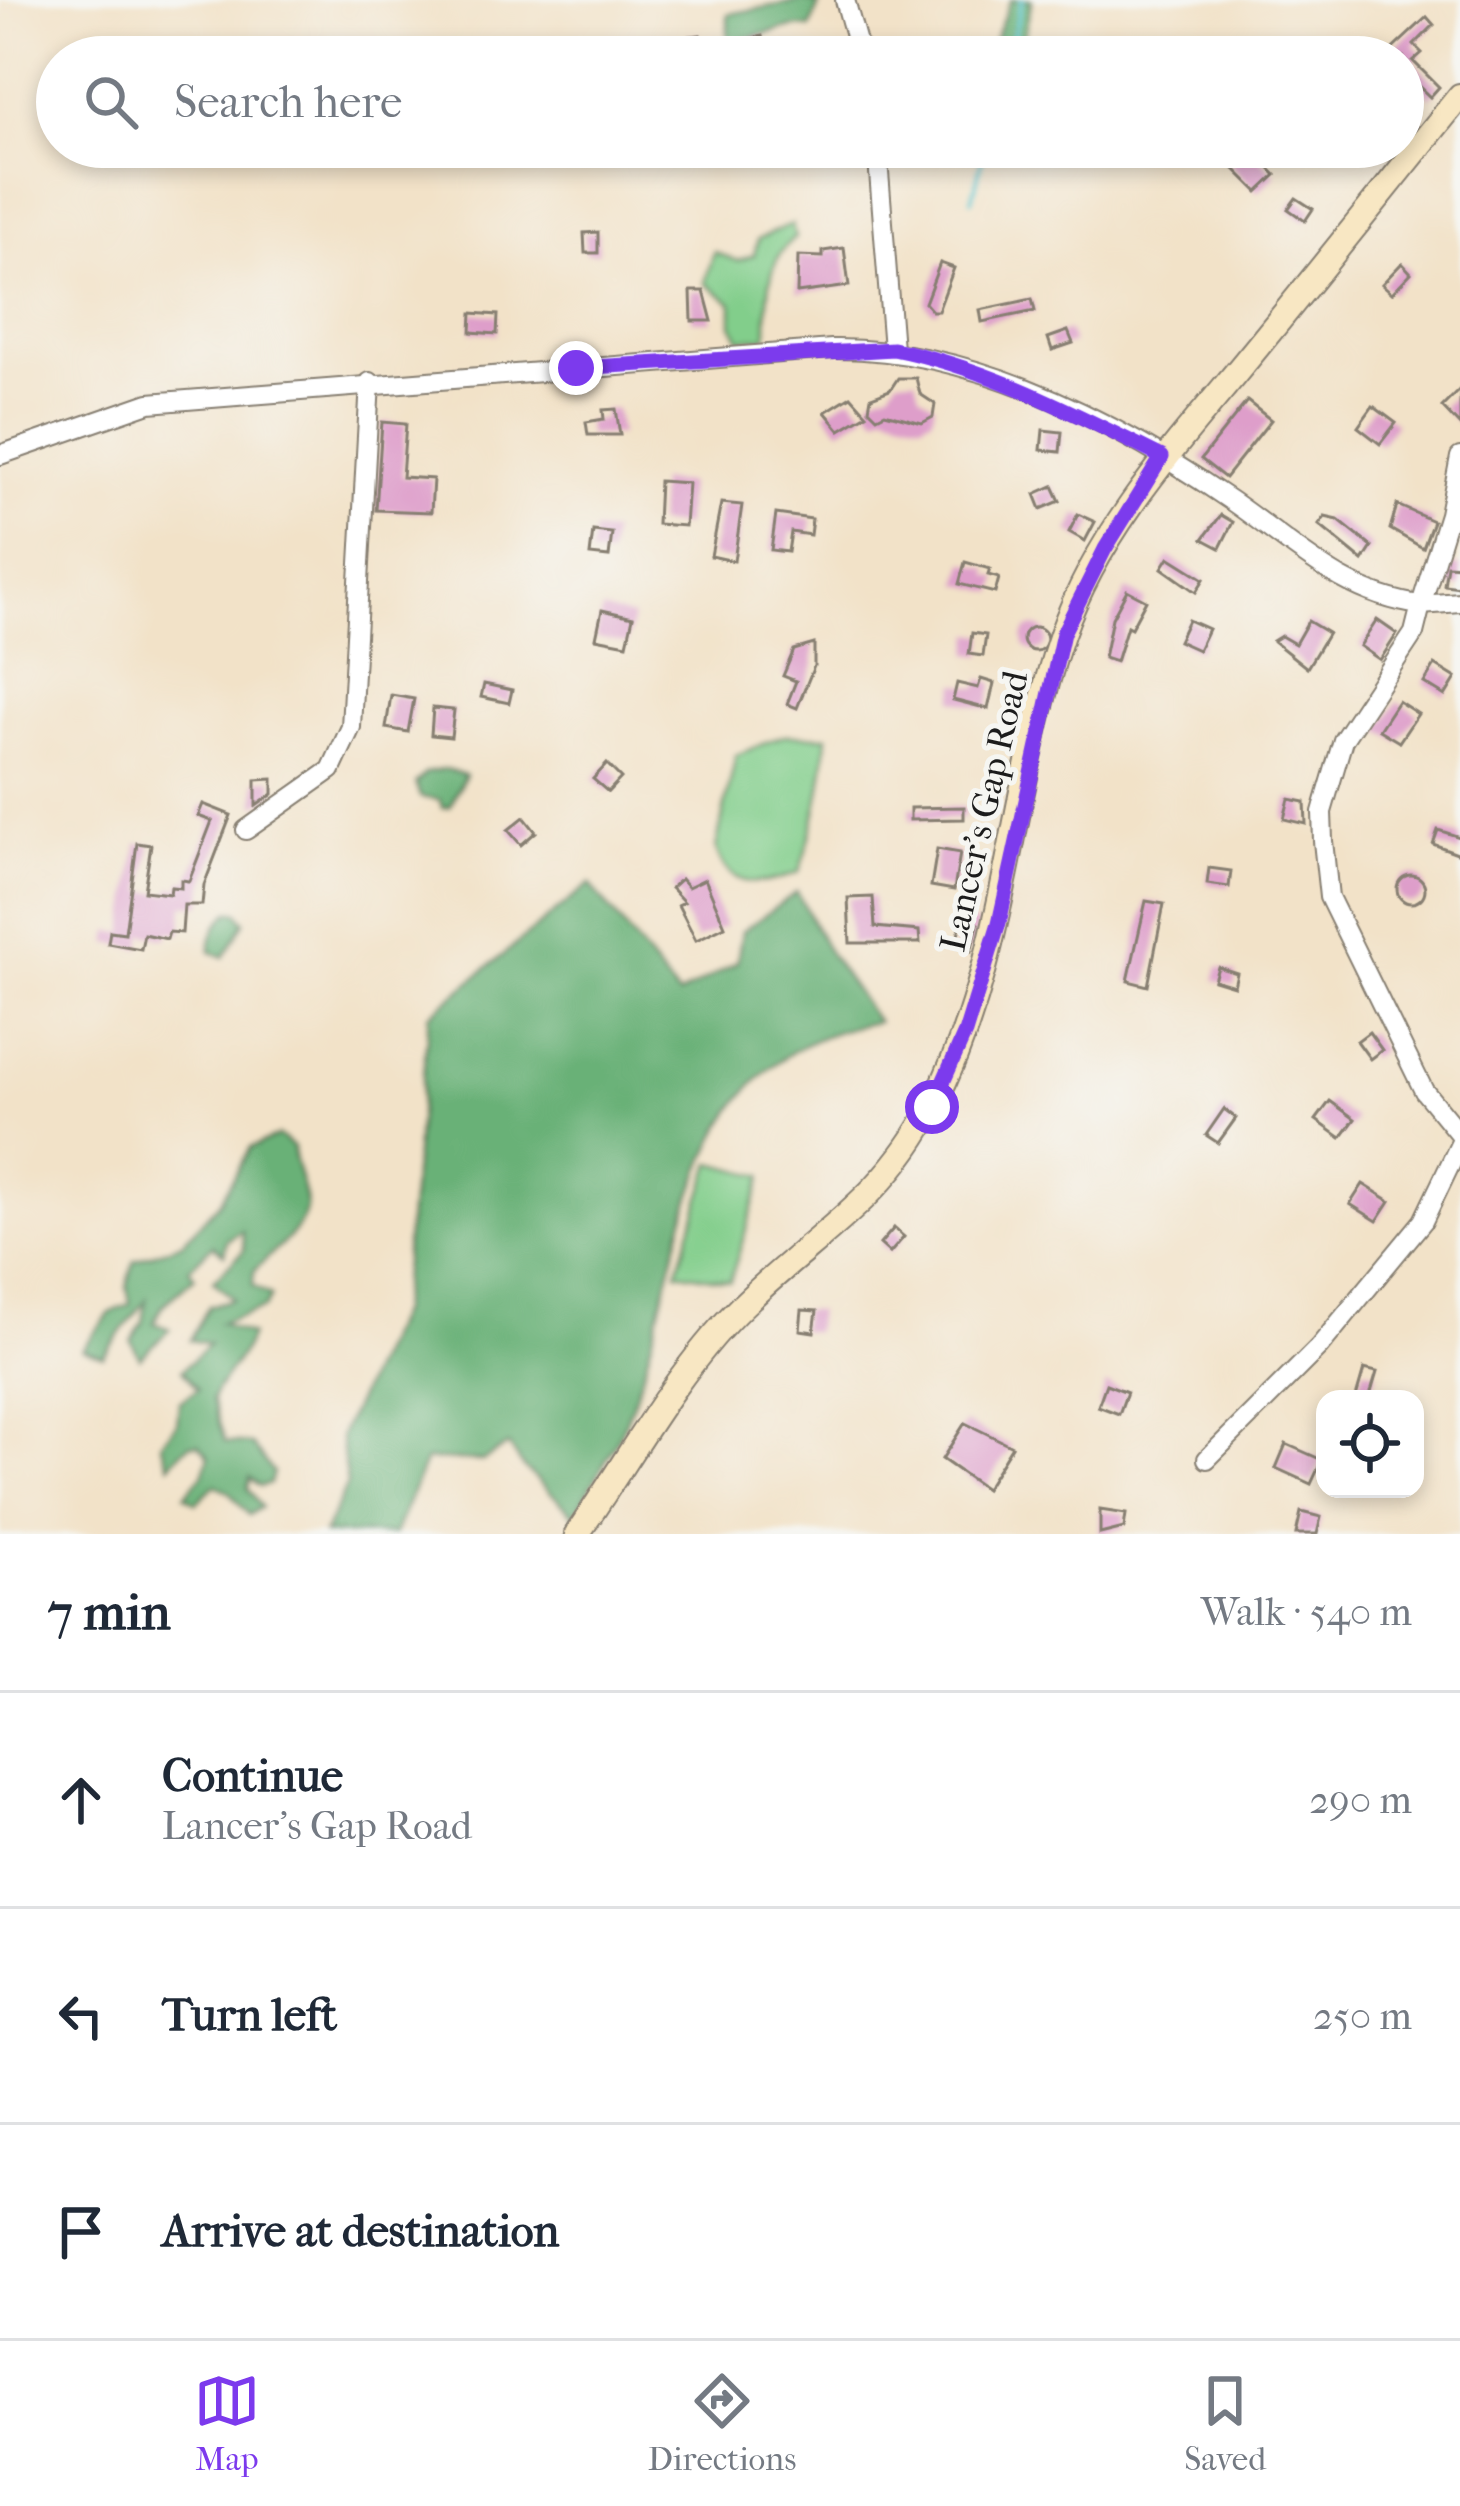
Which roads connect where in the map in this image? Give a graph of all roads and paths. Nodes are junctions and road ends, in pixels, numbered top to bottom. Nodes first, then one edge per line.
1 (845, 0) edge
2 (855, 36) edge
3 (1460, 96) edge
4 (1424, 140) edge
5 (880, 168) edge
6 (1401, 168) edge
7 (893, 349) junction
8 (370, 382) junction
9 (0, 455) edge
10 (1162, 457) junction
11 (1460, 457) edge
12 (1460, 602) edge
13 (1421, 604) junction
14 (246, 830) dead end
15 (1460, 1139) edge
16 (1207, 1460) dead end
17 (577, 1534) edge

1 - 2 street
3 - 4 main road, Lancer's Gap Road
5 - 7 street
6 - 10 main road, Lancer's Gap Road
7 - 8 street
7 - 10 street
8 - 9 street
8 - 14 street
10 - 13 street
10 - 17 main road, Lancer's Gap Road
11 - 13 street
12 - 13 street
13 - 15 street
15 - 16 street

